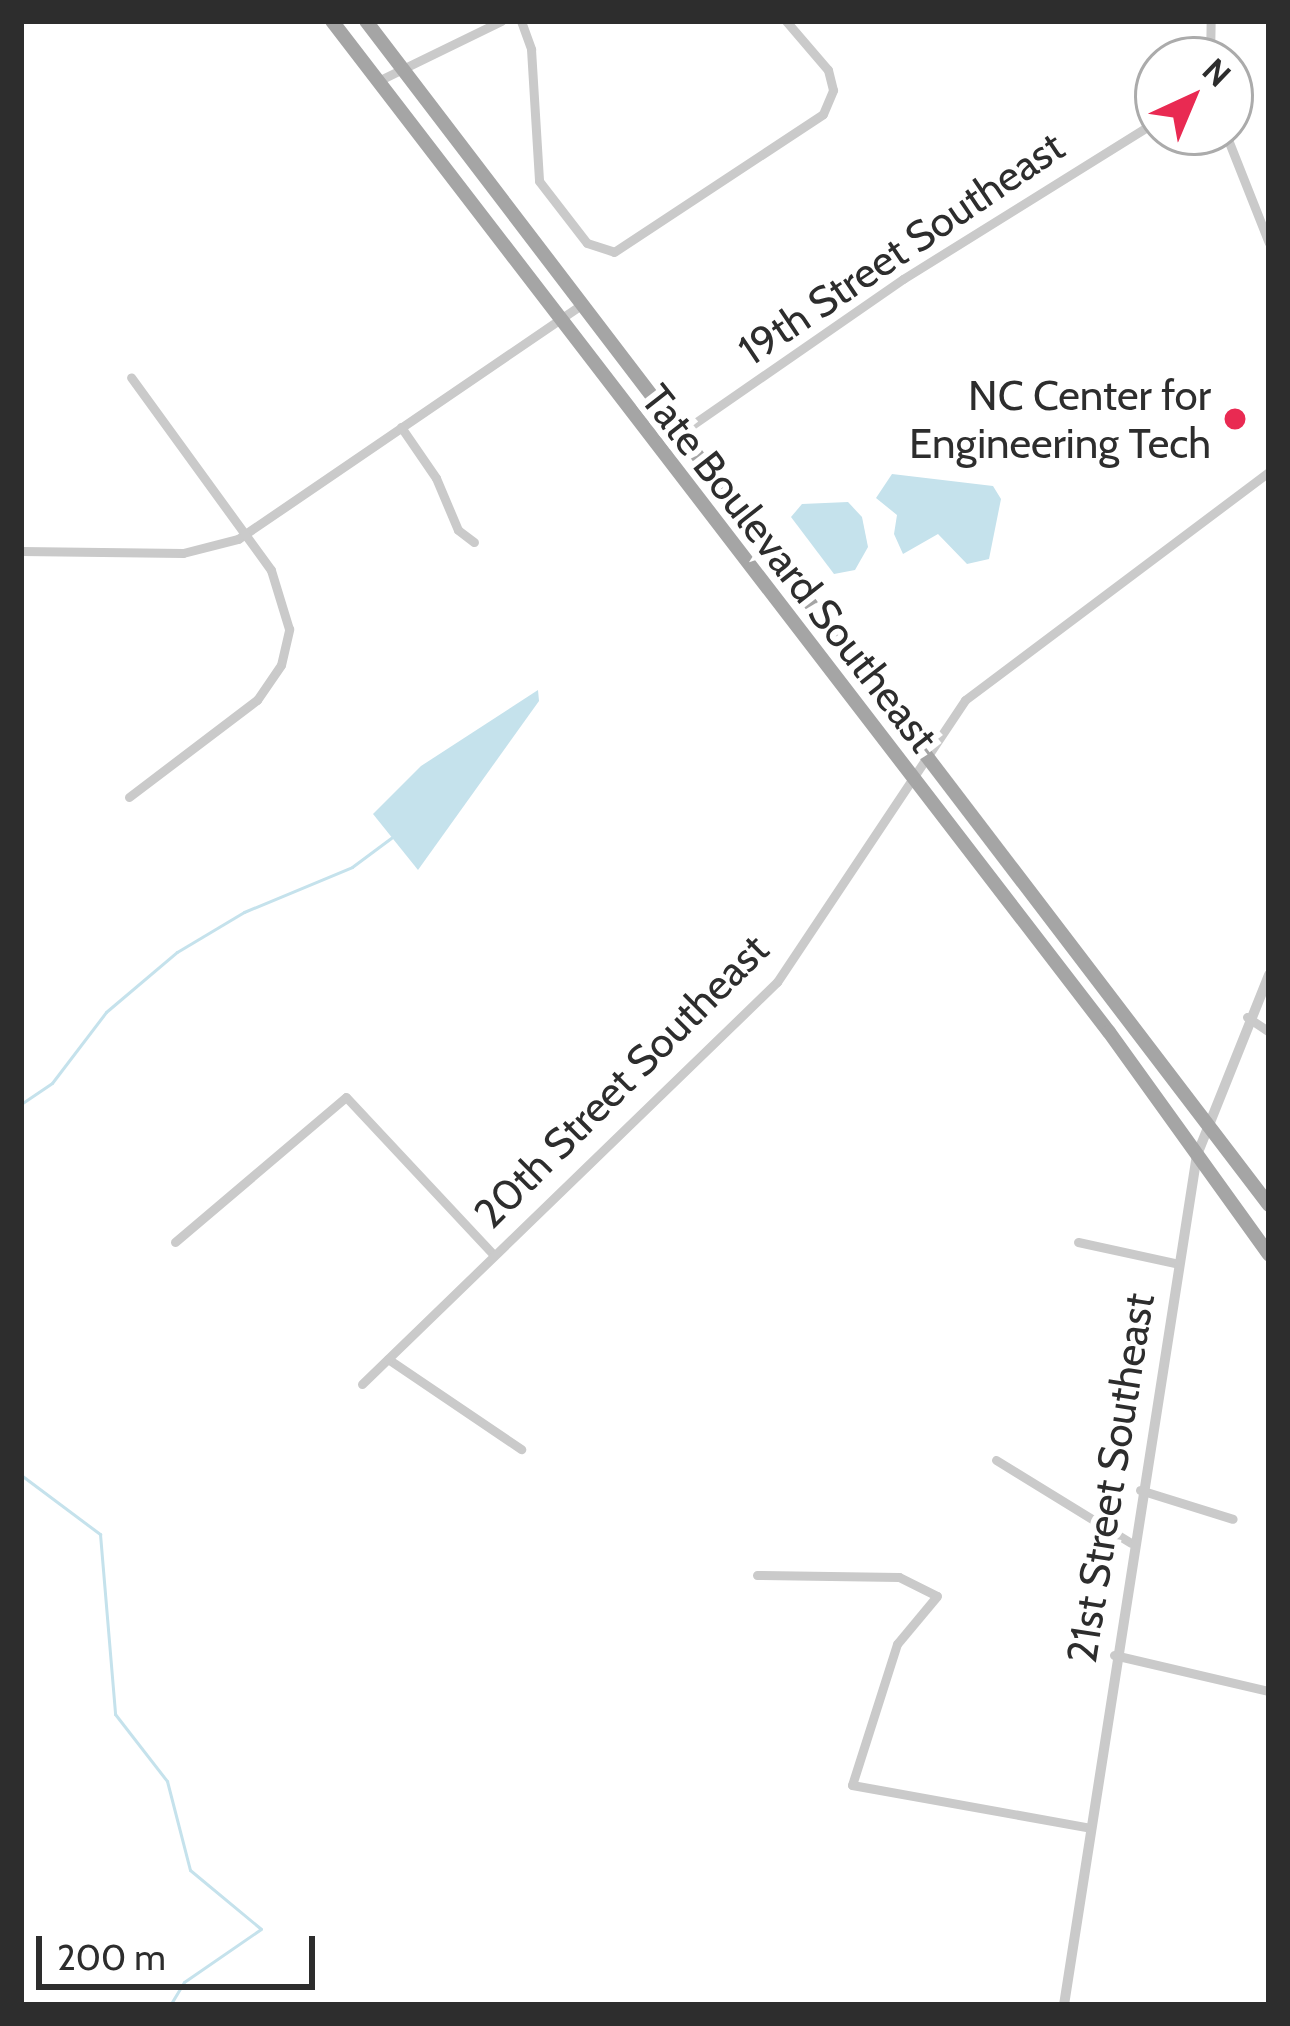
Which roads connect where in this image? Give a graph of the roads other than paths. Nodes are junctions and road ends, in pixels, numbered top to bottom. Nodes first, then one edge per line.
1 (332, 21) edge
2 (365, 21) edge
3 (501, 21) edge
4 (520, 21) edge
5 (786, 21) edge
6 (401, 67) junction
7 (378, 81) junction
8 (1134, 135) edge
9 (1235, 156) edge
10 (1269, 243) edge
11 (582, 304) junction
12 (559, 320) junction
13 (131, 377) dead end
14 (401, 427) junction
15 (682, 432) junction
16 (1269, 472) edge
17 (248, 534) junction
18 (473, 542) dead end
19 (21, 550) edge
20 (925, 749) junction
21 (909, 777) junction
22 (129, 797) dead end
23 (1269, 976) edge
24 (1246, 1017) junction
25 (1269, 1033) edge
26 (1211, 1123) junction
27 (1197, 1155) junction
28 (1269, 1205) edge
29 (175, 1242) dead end
30 (1078, 1242) dead end
31 (493, 1253) junction
32 (1269, 1256) edge
33 (1179, 1264) junction
34 (388, 1359) junction
35 (362, 1384) dead end
36 (521, 1449) dead end
37 (996, 1460) dead end
38 (1140, 1490) junction
39 (1233, 1519) dead end
40 (1132, 1543) junction
41 (757, 1575) dead end
42 (1114, 1654) junction
43 (1269, 1691) edge
44 (1086, 1827) junction
45 (1064, 2005) edge

1 - 7 main road, Tate Boulevard Southeast
2 - 6 main road, Tate Boulevard Southeast
3 - 6 street
4 - 5 street
6 - 7 street
6 - 11 main road, Tate Boulevard Southeast
7 - 12 main road, Tate Boulevard Southeast
8 - 15 street, 19th Street Southeast
9 - 10 street
11 - 12 street
11 - 15 main road, Tate Boulevard Southeast
12 - 14 street
12 - 21 main road, Tate Boulevard Southeast
13 - 17 street
14 - 17 street
14 - 18 street
15 - 20 main road, Tate Boulevard Southeast
16 - 20 street, 20th Street Southeast
17 - 19 street
17 - 22 street
20 - 21 street, 20th Street Southeast
20 - 26 main road, Tate Boulevard Southeast
21 - 27 main road, Tate Boulevard Southeast
21 - 31 street, 20th Street Southeast
23 - 24 street, 21st Street Southeast
24 - 25 street
24 - 26 street, 21st Street Southeast
26 - 27 street, 21st Street Southeast
26 - 28 main road, Tate Boulevard Southeast
27 - 32 main road, Tate Boulevard Southeast
27 - 33 street, 21st Street Southeast
29 - 31 street
30 - 33 street
31 - 34 street, 20th Street Southeast
33 - 38 street, 21st Street Southeast
34 - 35 street, 20th Street Southeast
34 - 36 street
37 - 40 street
38 - 39 street
38 - 40 street, 21st Street Southeast
40 - 42 street, 21st Street Southeast
41 - 44 street
42 - 43 street
42 - 44 street, 21st Street Southeast
44 - 45 street, 21st Street Southeast

